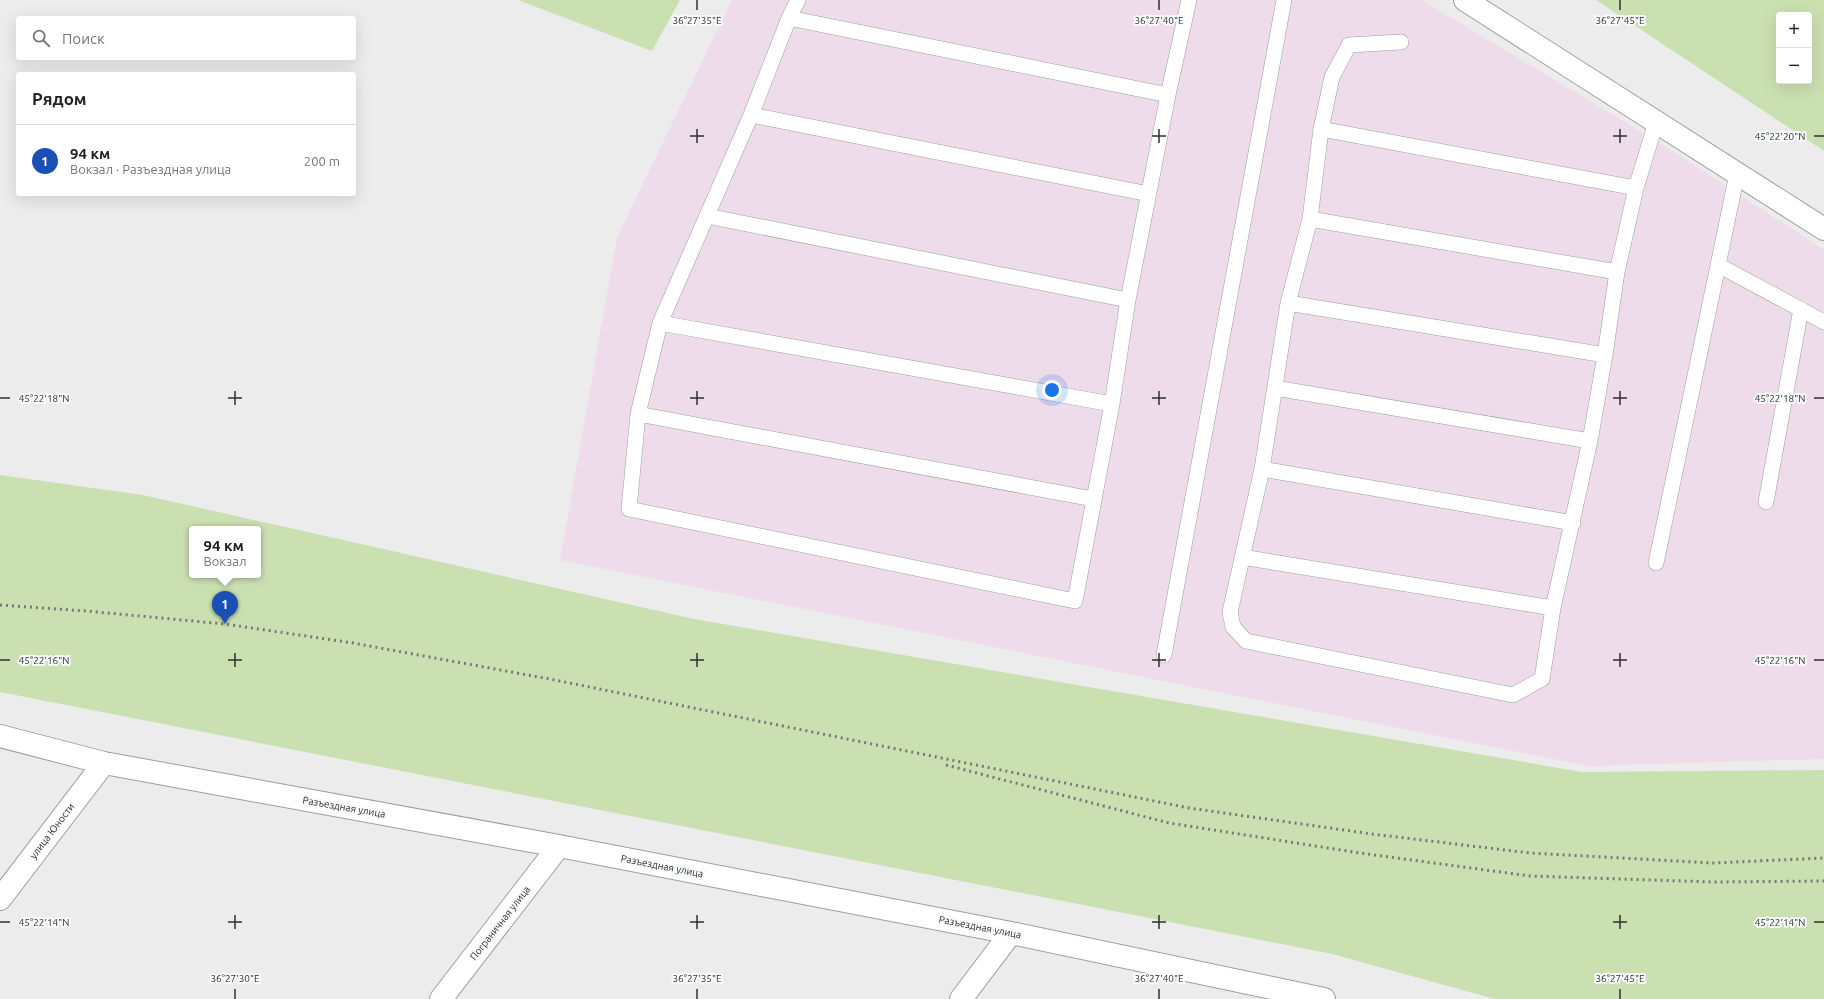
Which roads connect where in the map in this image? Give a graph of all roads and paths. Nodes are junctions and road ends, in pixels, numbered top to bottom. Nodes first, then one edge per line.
1 (798, 0) edge
2 (1189, 0) edge
3 (1284, 0) edge
4 (1465, 0) edge
5 (789, 18) junction
6 (1401, 42) dead end
7 (1168, 95) junction
8 (751, 115) junction
9 (1656, 122) junction
10 (1321, 129) junction
11 (1737, 174) junction
12 (1636, 188) junction
13 (1149, 194) junction
14 (708, 216) junction
15 (1310, 219) junction
16 (1824, 229) edge
17 (1718, 265) junction
18 (1617, 272) junction
19 (1128, 300) junction
20 (1288, 303) junction
21 (1801, 309) junction
22 (1824, 322) edge
23 (660, 323) junction
24 (1605, 356) junction
25 (1275, 388) junction
26 (1112, 404) junction
27 (638, 414) junction
28 (1590, 441) junction
29 (1262, 469) junction
30 (1093, 499) junction
31 (1766, 502) dead end
32 (1573, 523) junction
33 (1242, 557) junction
34 (1656, 564) dead end
35 (1553, 608) junction
36 (1164, 655) dead end
37 (0, 736) edge
38 (104, 763) junction
39 (558, 846) junction
40 (0, 899) edge
41 (1011, 933) junction
42 (441, 999) edge
43 (961, 999) edge
44 (1324, 999) edge

1 - 5 lane
2 - 7 lane
3 - 36 lane
4 - 9 street
5 - 7 lane
5 - 8 lane
6 - 10 lane
7 - 13 lane
8 - 13 lane
8 - 14 lane
9 - 11 street
9 - 12 lane
10 - 12 lane
10 - 15 lane
11 - 16 street
11 - 17 lane
12 - 18 lane
13 - 19 lane
14 - 19 lane
14 - 23 lane
15 - 18 lane
15 - 20 lane
17 - 21 lane
17 - 34 lane
18 - 24 lane
19 - 26 lane
20 - 24 lane
20 - 25 lane
21 - 22 lane
21 - 31 lane
23 - 26 lane
23 - 27 lane
24 - 28 lane
25 - 28 lane
25 - 29 lane
26 - 30 lane
27 - 30 lane
27 - 30 lane
28 - 32 lane
29 - 32 lane
29 - 33 lane
32 - 35 lane
33 - 35 lane
33 - 35 lane
37 - 38 street, Разъездная улица
38 - 39 street, Разъездная улица
38 - 40 street, улица Юности
39 - 41 street, Разъездная улица
39 - 42 street, Пограничная улица
41 - 43 street
41 - 44 street, Разъездная улица

